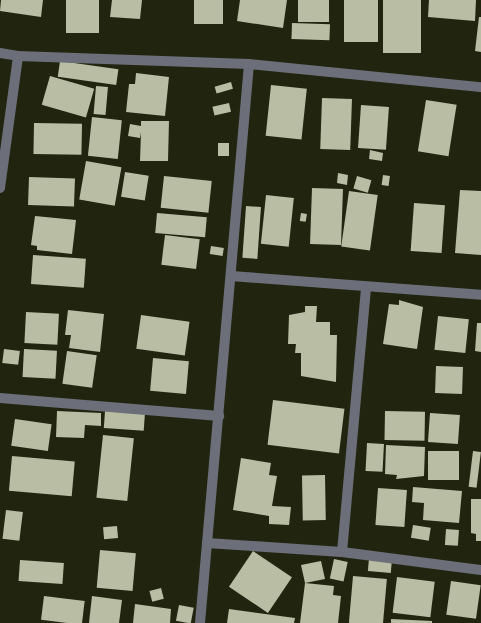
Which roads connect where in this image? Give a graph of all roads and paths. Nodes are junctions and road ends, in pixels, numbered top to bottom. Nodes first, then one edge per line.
1 (0, 53) edge
2 (18, 56) junction
3 (249, 64) junction
4 (481, 87) edge
5 (0, 188) edge
6 (231, 276) junction
7 (366, 287) junction
8 (481, 295) edge
9 (0, 398) edge
10 (219, 416) junction
11 (207, 542) junction
12 (342, 552) junction
13 (481, 570) edge
14 (200, 623) edge

1 - 2 street
2 - 3 street
2 - 5 street
3 - 4 street
3 - 6 street
6 - 7 street
6 - 10 street
7 - 8 street
7 - 12 street
9 - 10 street
10 - 11 street
11 - 12 street
11 - 14 street
12 - 13 street

